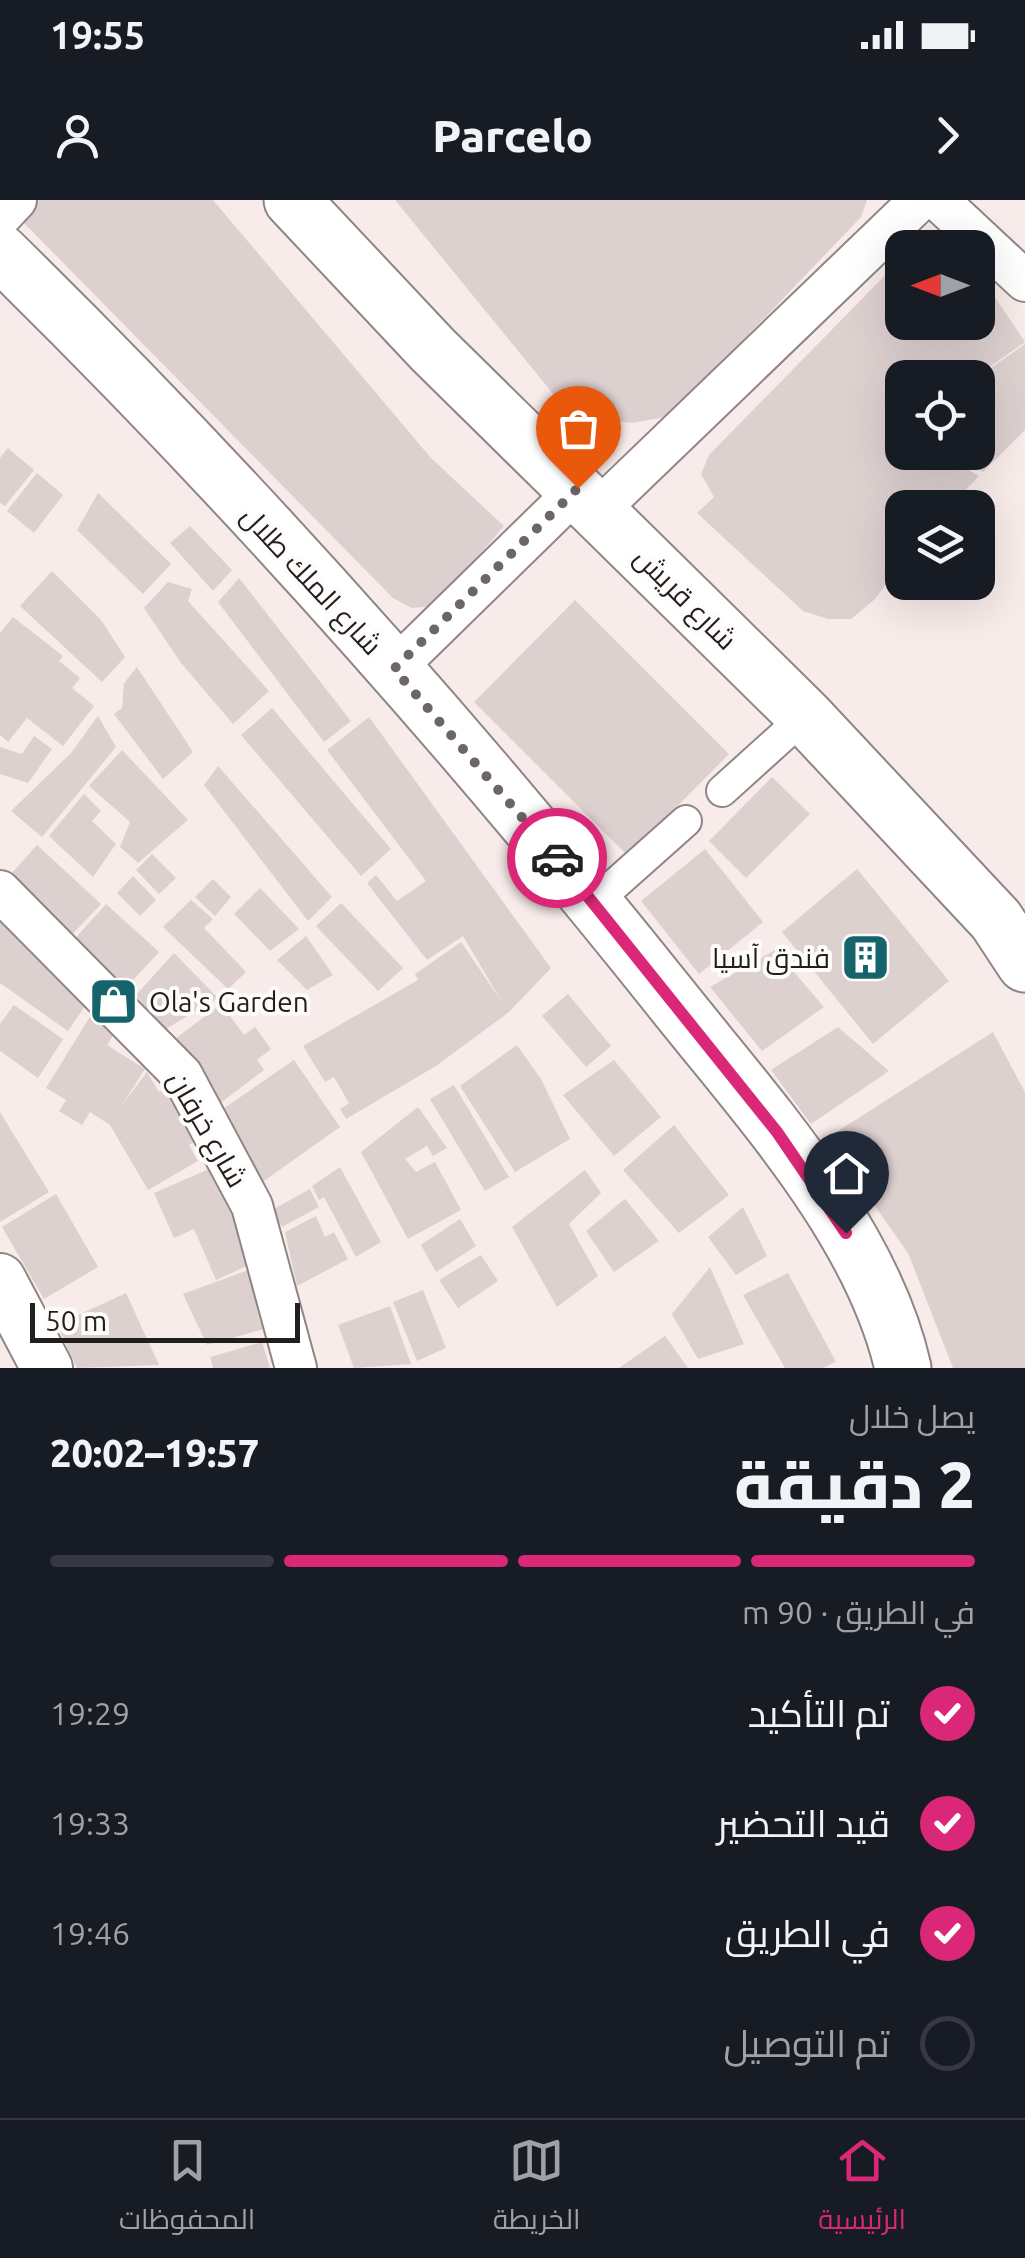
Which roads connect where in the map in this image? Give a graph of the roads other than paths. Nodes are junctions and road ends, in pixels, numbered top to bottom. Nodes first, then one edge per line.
1 (16, 200) edge
2 (292, 200) edge
3 (920, 200) edge
4 (938, 200) edge
5 (0, 216) edge
6 (0, 252) edge
7 (1025, 280) edge
8 (588, 499) junction
9 (394, 669) junction
10 (805, 716) junction
11 (722, 791) dead end
12 (686, 821) dead end
13 (0, 892) edge
14 (594, 902) junction
15 (1025, 964) edge
16 (0, 1279) edge
17 (47, 1368) edge
18 (296, 1368) edge
19 (904, 1368) edge

1 - 5 street
2 - 8 main road, شارع قريش
3 - 8 street
4 - 7 street
6 - 9 main road, شارع الملك طلال
8 - 9 street
8 - 10 main road, شارع قريش
9 - 14 main road, شارع الملك طلال
10 - 11 street
10 - 15 main road, شارع قريش
12 - 14 street
13 - 18 street, شارع خرفان
14 - 19 main road, شارع الملك طلال
16 - 17 street

